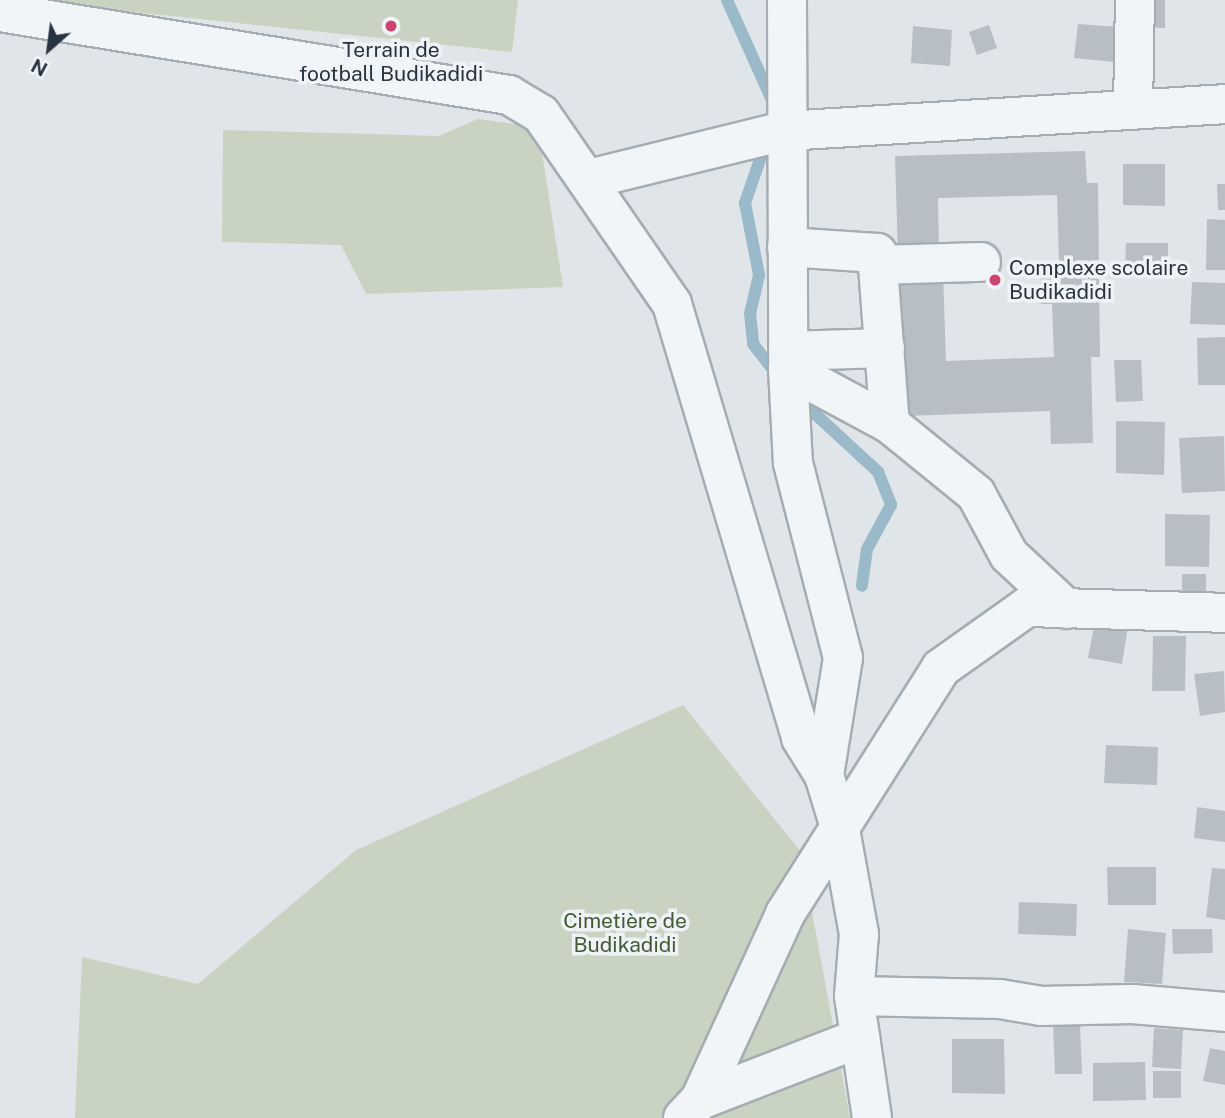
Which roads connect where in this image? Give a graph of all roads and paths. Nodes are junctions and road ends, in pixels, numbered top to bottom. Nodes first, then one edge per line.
1 (787, 0) edge
2 (1135, 0) edge
3 (0, 12) edge
4 (1225, 104) edge
5 (1133, 110) junction
6 (785, 131) junction
7 (589, 179) junction
8 (787, 247) junction
9 (981, 262) dead end
10 (878, 265) junction
11 (885, 348) junction
12 (788, 360) junction
13 (890, 424) junction
14 (1067, 609) junction
15 (1225, 612) edge
16 (824, 775) junction
17 (839, 824) junction
18 (854, 996) junction
19 (1225, 1012) edge
20 (860, 1038) junction
21 (691, 1109) edge
22 (872, 1118) edge

1 - 6 street
2 - 5 street
3 - 7 street
4 - 5 street
5 - 6 street
6 - 7 street
6 - 8 street
7 - 16 street
8 - 10 street
8 - 12 street
9 - 10 street
10 - 11 street
11 - 12 street
11 - 13 street
12 - 13 street
12 - 16 street
13 - 14 street
14 - 15 street
14 - 17 street
16 - 17 street
17 - 18 street
17 - 21 street
18 - 19 street
18 - 20 street
20 - 21 street
20 - 22 street

